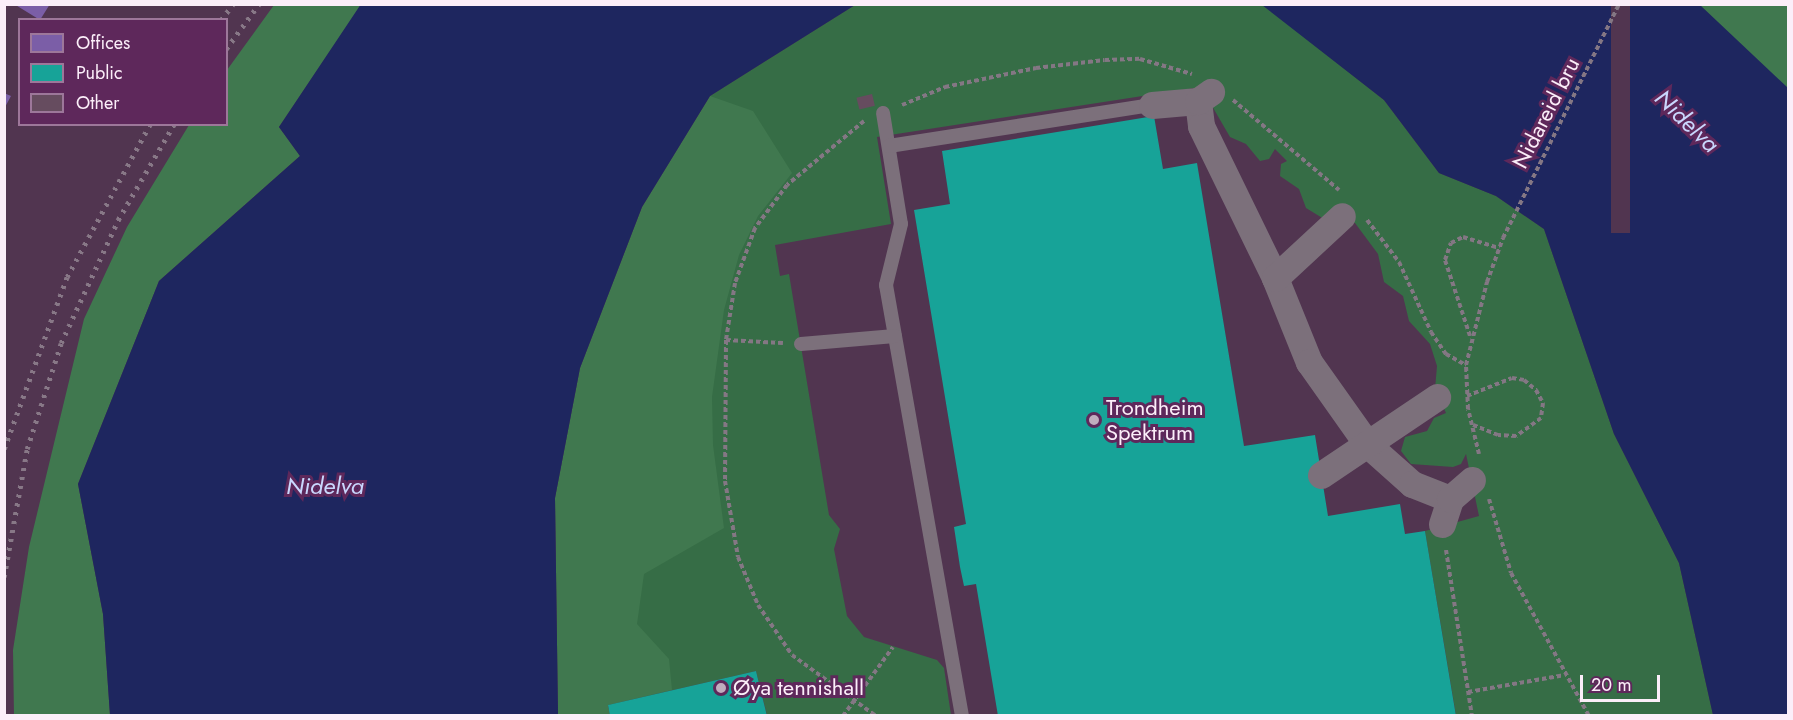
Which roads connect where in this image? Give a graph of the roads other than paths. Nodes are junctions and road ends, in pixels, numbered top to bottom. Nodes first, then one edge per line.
1 (1152, 105) joint
2 (883, 113) road end
3 (889, 146) junction
4 (1342, 216) dead end
5 (1275, 278) junction
6 (895, 336) junction
7 (801, 344) road end
8 (1437, 397) dead end
9 (1367, 444) junction
10 (1321, 476) dead end
11 (1480, 479) road end
12 (962, 716) edge

1 - 3 lane
1 - 5 street
2 - 3 lane
3 - 6 lane
4 - 5 street
5 - 9 street
6 - 7 lane
6 - 12 lane
8 - 9 street
9 - 10 street
9 - 11 street

